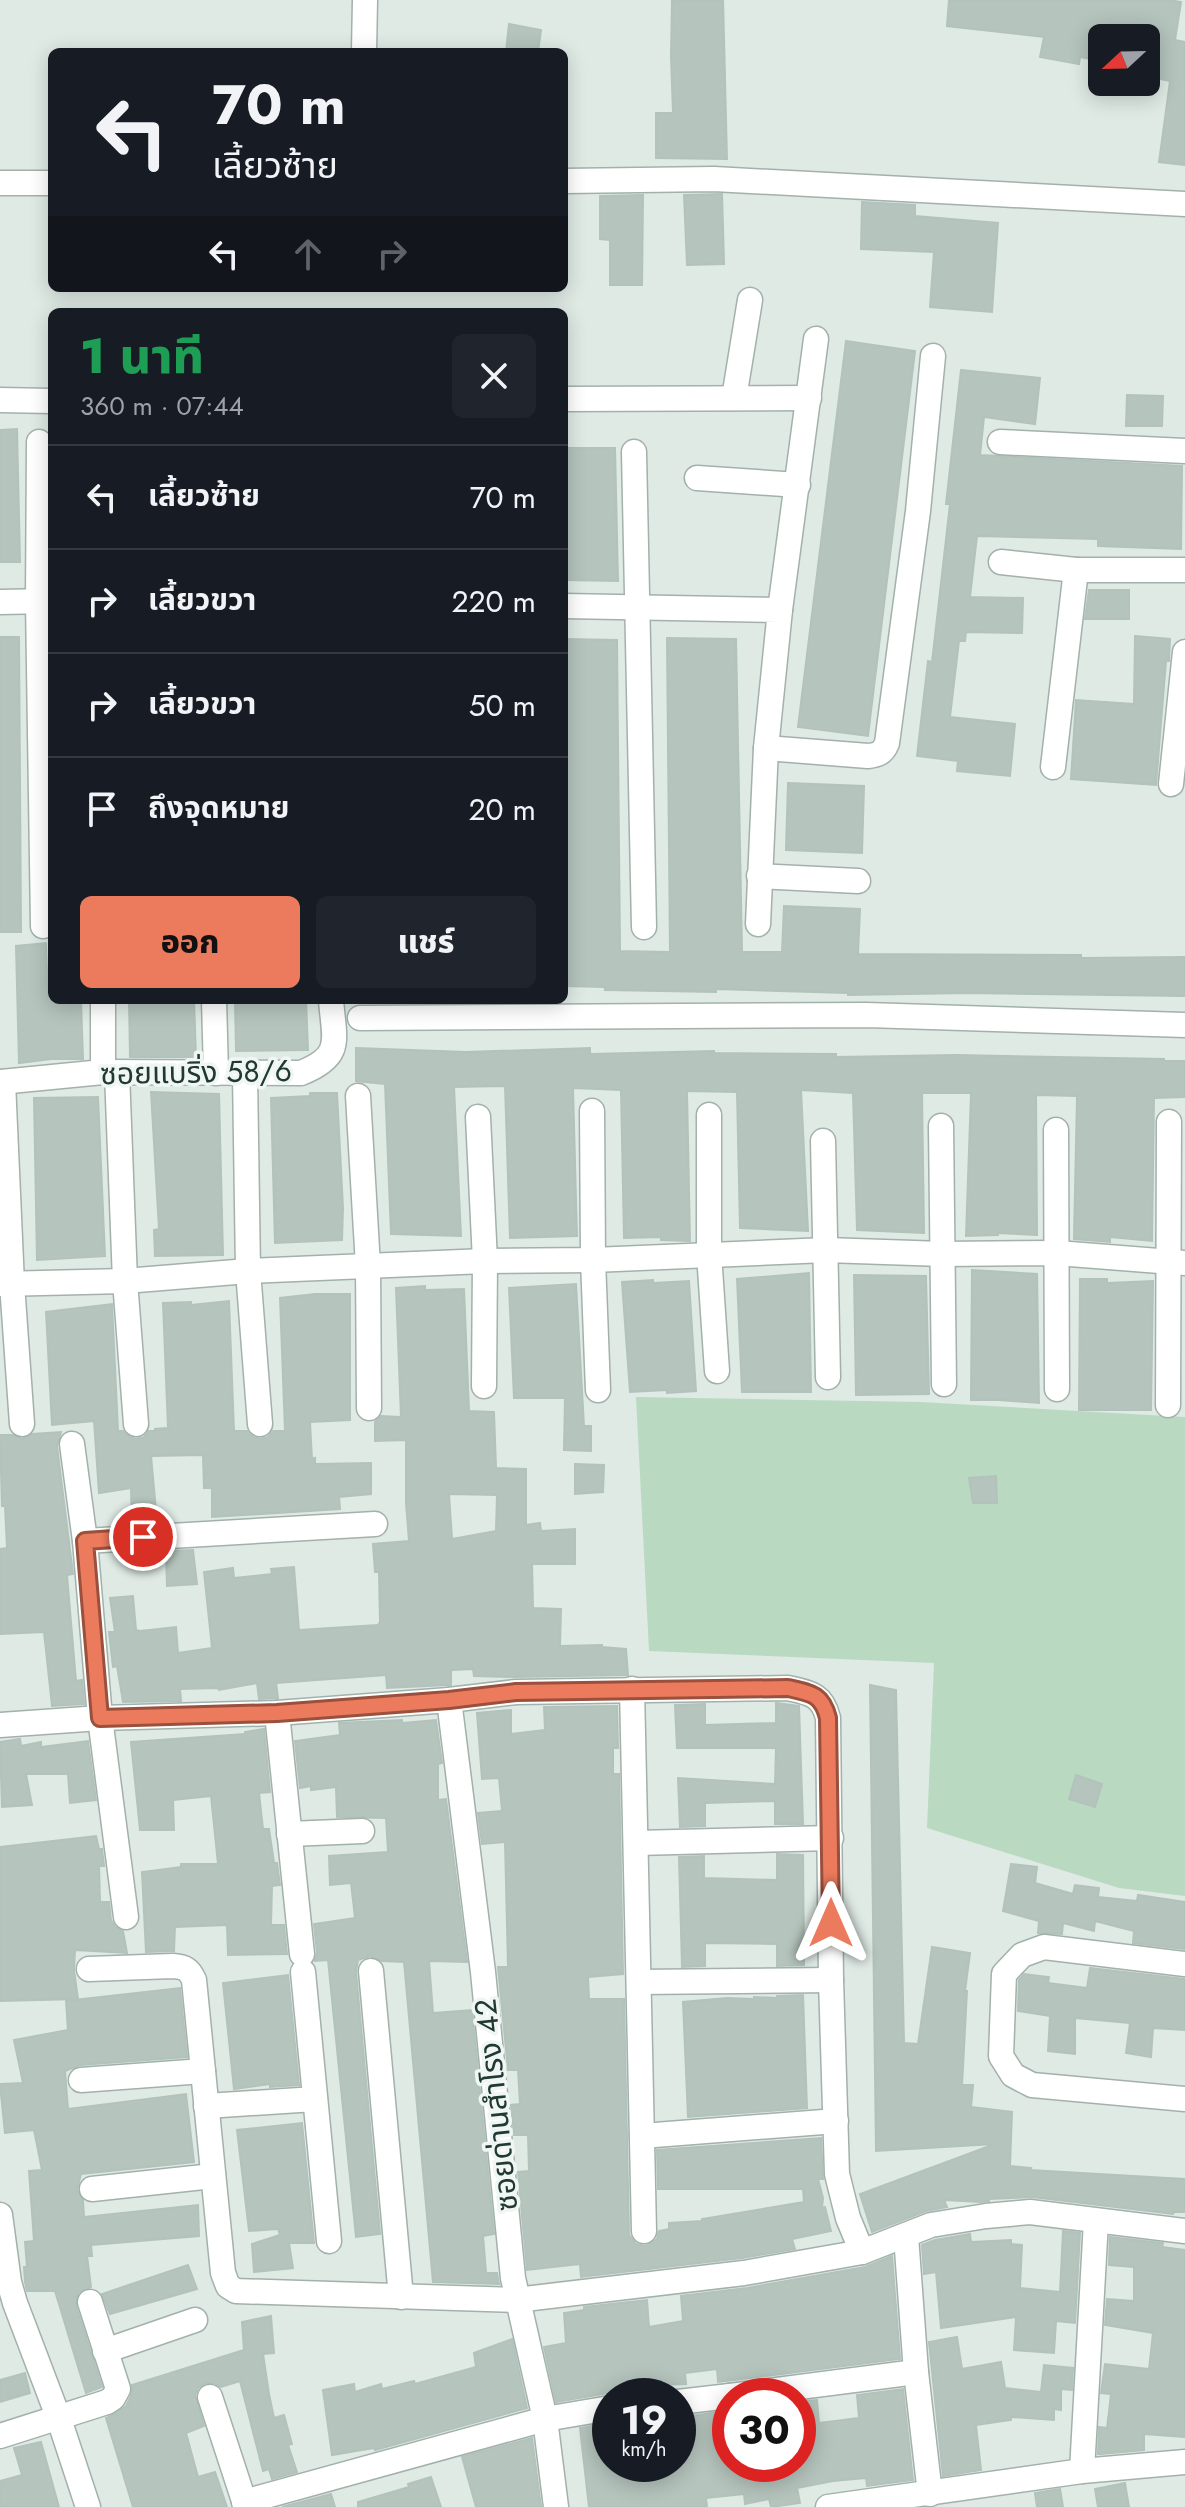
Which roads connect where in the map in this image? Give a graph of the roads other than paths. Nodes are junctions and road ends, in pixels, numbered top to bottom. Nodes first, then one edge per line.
1 (365, 0) edge
2 (364, 48) edge
3 (568, 181) edge
4 (0, 183) edge
5 (48, 183) edge
6 (1185, 204) edge
7 (750, 300) dead end
8 (816, 339) dead end
9 (933, 356) dead end
10 (734, 398) junction
11 (809, 398) junction
12 (568, 399) edge
13 (0, 400) edge
14 (48, 401) edge
15 (39, 442) dead end
16 (1000, 442) dead end
17 (1185, 451) edge
18 (634, 452) dead end
19 (697, 478) dead end
20 (798, 485) junction
21 (1001, 562) dead end
22 (1076, 570) junction
23 (1185, 570) edge
24 (0, 602) edge
25 (45, 602) edge
26 (568, 606) edge
27 (637, 607) junction
28 (780, 610) junction
29 (1185, 652) edge
30 (766, 748) junction
31 (1053, 767) dead end
32 (1171, 784) dead end
33 (759, 876) junction
34 (858, 881) dead end
35 (758, 924) dead end
36 (43, 926) dead end
37 (644, 927) dead end
38 (103, 1004) edge
39 (214, 1004) edge
40 (331, 1004) edge
41 (360, 1018) dead end
42 (1185, 1025) edge
43 (110, 1073) junction
44 (216, 1073) junction
45 (245, 1074) junction
46 (2, 1082) edge
47 (358, 1096) dead end
48 (592, 1111) dead end
49 (709, 1115) dead end
50 (478, 1117) dead end
51 (1169, 1122) dead end
52 (941, 1126) dead end
53 (1056, 1130) dead end
54 (823, 1141) dead end
55 (826, 1250) junction
56 (1057, 1253) junction
57 (709, 1254) junction
58 (943, 1254) junction
59 (593, 1260) junction
60 (485, 1261) junction
61 (1177, 1262) edge
62 (368, 1266) junction
63 (248, 1271) junction
64 (125, 1281) junction
65 (6, 1284) edge
66 (717, 1371) dead end
67 (828, 1377) dead end
68 (944, 1384) dead end
69 (484, 1386) dead end
70 (1057, 1389) dead end
71 (598, 1390) dead end
72 (1168, 1405) dead end
73 (369, 1408) dead end
74 (22, 1424) dead end
75 (136, 1424) dead end
76 (260, 1424) dead end
77 (72, 1444) dead end
78 (375, 1524) dead end
79 (85, 1541) junction
80 (632, 1689) junction
81 (449, 1700) junction
82 (277, 1713) junction
83 (100, 1718) junction
84 (0, 1725) edge
85 (362, 1831) dead end
86 (289, 1834) junction
87 (831, 1838) junction
88 (637, 1843) junction
89 (126, 1917) dead end
90 (1185, 1964) edge
91 (89, 1969) dead end
92 (371, 1971) dead end
93 (831, 1980) junction
94 (639, 1982) junction
95 (203, 2071) junction
96 (81, 2080) dead end
97 (315, 2099) junction
98 (1185, 2099) edge
99 (206, 2106) junction
100 (836, 2121) junction
101 (642, 2136) junction
102 (213, 2176) junction
103 (92, 2189) dead end
104 (0, 2215) edge
105 (1096, 2221) junction
106 (644, 2231) dead end
107 (1185, 2231) edge
108 (906, 2236) junction
109 (329, 2241) dead end
110 (862, 2252) junction
111 (401, 2297) junction
112 (516, 2300) junction
113 (90, 2302) dead end
114 (195, 2320) dead end
115 (105, 2351) junction
116 (916, 2372) junction
117 (816, 2385) edge
118 (210, 2397) dead end
119 (592, 2411) edge
120 (59, 2419) junction
121 (545, 2419) junction
122 (0, 2436) edge
123 (1185, 2462) edge
124 (1082, 2471) junction
125 (930, 2494) junction
126 (245, 2504) edge
127 (88, 2507) edge
128 (556, 2507) edge
129 (828, 2507) edge

1 - 2 street
3 - 6 street
4 - 5 street
7 - 10 street
8 - 11 street
9 - 30 street
10 - 11 street
10 - 12 street
11 - 20 street
13 - 14 street
15 - 25 street
16 - 17 street
18 - 27 street
19 - 20 street
20 - 28 street
21 - 22 street
22 - 23 street
22 - 31 street
24 - 25 street
25 - 36 street
26 - 27 street
27 - 28 street
27 - 37 street
28 - 30 street
29 - 32 street
30 - 33 street
33 - 34 street
33 - 35 street
38 - 43 street
39 - 44 street
40 - 45 street, ซอยแบริ่ง 58/6
41 - 42 street
43 - 44 street, ซอยแบริ่ง 58/6
43 - 46 street, ซอยแบริ่ง 58/6
43 - 64 street
44 - 45 street, ซอยแบริ่ง 58/6
45 - 63 street
46 - 65 street
47 - 62 street
48 - 59 street
49 - 57 street
50 - 60 street
51 - 61 street
52 - 58 street
53 - 56 street
54 - 55 street
55 - 57 street
55 - 58 street
55 - 67 street
56 - 58 street
56 - 61 street
56 - 70 street
57 - 59 street
57 - 66 street
58 - 68 street
59 - 60 street
59 - 71 street
60 - 62 street
60 - 69 street
61 - 72 street
62 - 63 street
62 - 73 street
63 - 64 street
63 - 76 street
64 - 65 street
64 - 75 street
65 - 74 street
77 - 79 street
78 - 79 street
79 - 83 street
80 - 81 street
80 - 87 street
80 - 88 street
81 - 82 street
81 - 112 street, ซอยด่านสำโรง 42
82 - 83 street
82 - 86 street
83 - 84 street
83 - 89 street
85 - 86 street
86 - 97 street
87 - 88 street
87 - 93 street
88 - 94 street
90 - 98 street
91 - 95 street
92 - 111 street
93 - 94 street
93 - 100 street
94 - 101 street
95 - 96 street
95 - 99 street
97 - 99 street
97 - 109 street
99 - 102 street
100 - 101 street
100 - 110 street
101 - 106 street
102 - 103 street
102 - 111 street
104 - 120 street
105 - 107 street
105 - 108 street
105 - 124 street
108 - 110 street
108 - 116 street
110 - 112 street
111 - 112 street
112 - 121 street, ซอยด่านสำโรง 42
113 - 115 street
114 - 115 street
115 - 120 street
116 - 117 street
116 - 125 street
118 - 126 street
119 - 121 street
120 - 122 street
120 - 127 street
121 - 126 street
121 - 128 street, ซอยด่านสำโรง 42
123 - 124 street
124 - 125 street
125 - 129 street

